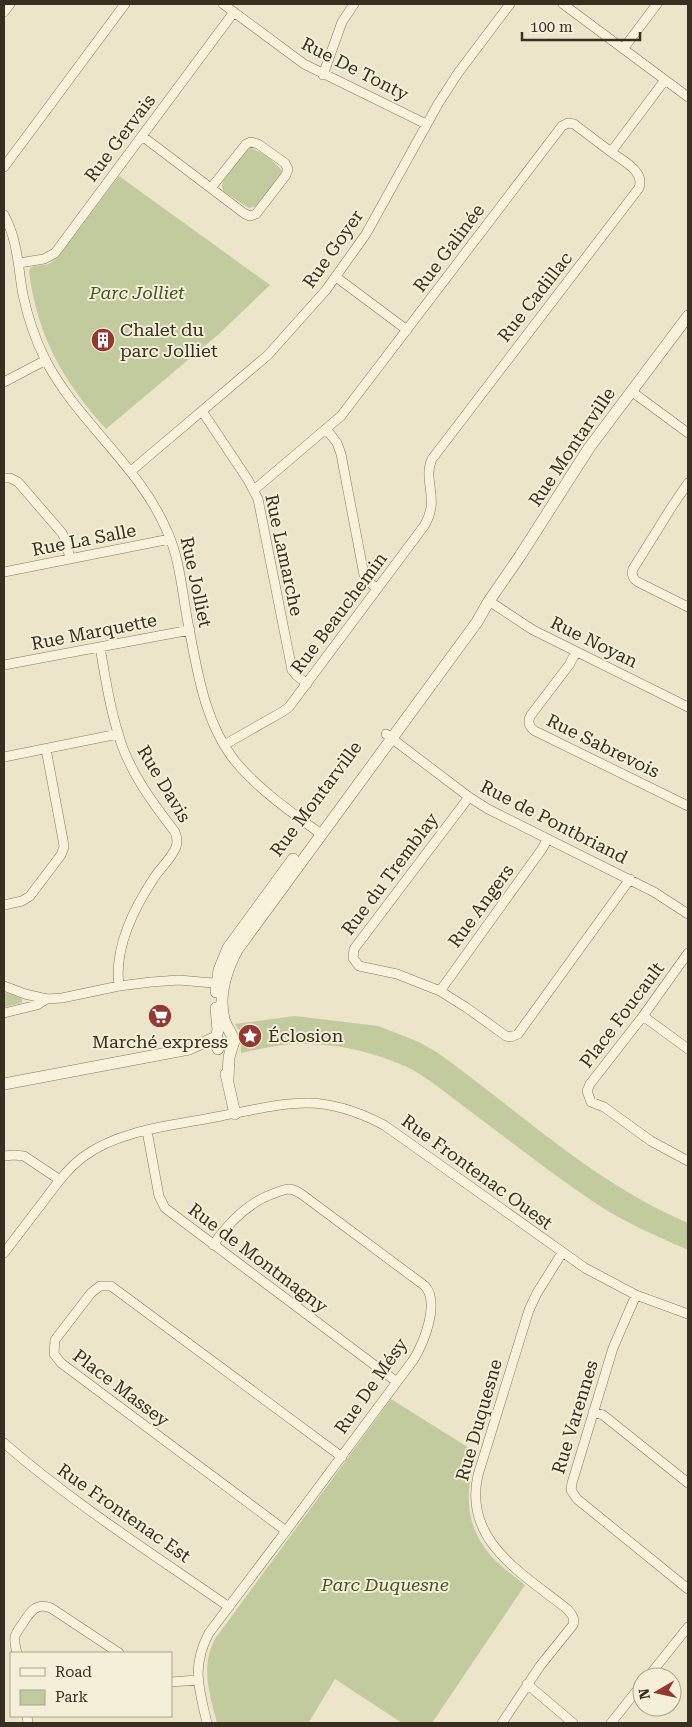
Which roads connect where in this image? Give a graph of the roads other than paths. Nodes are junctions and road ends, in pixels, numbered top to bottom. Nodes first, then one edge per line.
1 (10, 4) edge
2 (126, 4) edge
3 (223, 4) edge
4 (354, 4) edge
5 (510, 4) edge
6 (562, 4) edge
7 (657, 4) edge
8 (4, 12) edge
9 (234, 12) junction
10 (623, 49) junction
11 (323, 74) junction
12 (665, 80) junction
13 (688, 98) edge
14 (426, 124) junction
15 (142, 136) junction
16 (611, 152) junction
17 (4, 167) edge
18 (211, 188) junction
19 (4, 215) edge
20 (19, 263) junction
21 (336, 277) junction
22 (688, 316) edge
23 (407, 330) junction
24 (46, 360) junction
25 (4, 382) edge
26 (631, 391) junction
27 (202, 411) junction
28 (327, 430) junction
29 (688, 433) edge
30 (429, 467) joint
31 (131, 471) junction
32 (4, 478) edge
33 (688, 484) edge
34 (254, 490) junction
35 (170, 539) junction
36 (70, 559) junction
37 (4, 572) edge
38 (377, 589) junction
39 (488, 601) junction
40 (688, 606) edge
41 (190, 630) junction
42 (100, 647) junction
43 (576, 652) junction
44 (4, 666) edge
45 (307, 684) junction
46 (688, 707) edge
47 (118, 734) junction
48 (389, 736) junction
49 (224, 744) junction
50 (46, 749) junction
51 (4, 757) edge
52 (469, 797) junction
53 (688, 806) edge
54 (318, 832) junction
55 (547, 840) junction
56 (630, 880) junction
57 (4, 905) edge
58 (688, 914) edge
59 (688, 953) edge
60 (220, 983) junction
61 (4, 986) edge
62 (119, 986) junction
63 (440, 991) junction
64 (47, 999) junction
65 (4, 1013) edge
66 (643, 1016) junction
67 (216, 1036) junction
68 (233, 1037) junction
69 (189, 1049) junction
70 (231, 1049) junction
71 (688, 1049) edge
72 (218, 1050) junction
73 (228, 1080) junction
74 (4, 1084) edge
75 (235, 1114) junction
76 (146, 1131) junction
77 (4, 1156) edge
78 (688, 1161) edge
79 (60, 1180) junction
80 (213, 1245) junction
81 (4, 1253) edge
82 (562, 1253) junction
83 (636, 1295) junction
84 (688, 1314) edge
85 (397, 1382) junction
86 (593, 1412) junction
87 (4, 1443) edge
88 (342, 1457) junction
89 (688, 1483) edge
90 (286, 1531) junction
91 (688, 1589) edge
92 (229, 1607) junction
93 (688, 1627) edge
94 (17, 1652) edge
95 (117, 1652) edge
96 (656, 1667) edge
97 (197, 1680) junction
98 (172, 1682) edge
99 (527, 1684) junction
100 (632, 1697) edge
101 (207, 1723) edge
102 (502, 1723) edge
103 (573, 1723) edge
104 (611, 1723) edge

1 - 8 street
2 - 17 street
3 - 9 street, Rue De Tonty
4 - 11 street
5 - 14 street, Rue Goyer
6 - 10 street
7 - 10 street
9 - 11 street, Rue De Tonty
9 - 15 street, Rue Gervais
10 - 12 street
11 - 14 street, Rue De Tonty
12 - 13 street
12 - 16 street
14 - 21 street, Rue Goyer
15 - 18 street
15 - 20 street, Rue Gervais
16 - 23 street, Rue Galinée
16 - 30 street, Rue Cadillac
18 - 18 street
19 - 20 street, Rue Jolliet
20 - 24 street, Rue Jolliet
21 - 23 street
21 - 27 street, Rue Goyer
22 - 26 street, Rue Montarville
23 - 28 street, Rue Galinée
24 - 25 street
24 - 31 street, Rue Jolliet
26 - 29 street
26 - 39 street, Rue Montarville
27 - 31 street, Rue Goyer
27 - 34 street, Rue Lamarche
28 - 34 street, Rue Galinée
28 - 38 street
30 - 38 street, Rue Beauchemin
31 - 35 street, Rue Jolliet
32 - 36 street
33 - 40 street
34 - 45 street, Rue Lamarche
35 - 36 street, Rue La Salle
35 - 41 street, Rue Jolliet
36 - 37 street, Rue La Salle
38 - 45 street, Rue Beauchemin
39 - 43 street, Rue Noyan
39 - 48 street, Rue Montarville
41 - 42 street, Rue Marquette
41 - 49 street, Rue Jolliet
42 - 44 street, Rue Marquette
42 - 47 street, Rue Davis
43 - 46 street, Rue Noyan
43 - 53 street, Rue Sabrevois
45 - 49 street, Rue Beauchemin
47 - 50 street
47 - 62 street, Rue Davis
48 - 52 street, Rue de Pontbriand
48 - 54 street, Rue Montarville
49 - 54 street, Rue Jolliet
50 - 51 street
50 - 57 street
52 - 55 street, Rue de Pontbriand
52 - 63 street, Rue du Tremblay
54 - 60 street, Rue Montarville
55 - 56 street, Rue de Pontbriand
55 - 63 street, Rue Angers
56 - 58 street, Rue de Pontbriand
56 - 63 street, Rue du Tremblay
59 - 66 street, Place Foucault
60 - 62 street
60 - 67 street, Rue Montarville
60 - 68 street, Rue Montarville
61 - 64 street
62 - 64 street
64 - 65 street
66 - 71 street
66 - 78 street, Place Foucault
67 - 68 street
67 - 69 street
67 - 72 street, Rue Montarville
68 - 70 street, Rue Montarville
69 - 72 street
69 - 74 street
70 - 72 street
70 - 73 street, Rue Montarville
72 - 73 street, Rue Montarville
73 - 75 street, Rue Montarville
75 - 76 street
75 - 82 street, Rue Frontenac Ouest
76 - 79 street
76 - 80 street, Rue de Montmagny
77 - 79 street
79 - 81 street
80 - 85 street, Rue de Montmagny
80 - 85 street, Rue De Mésy
82 - 83 street, Rue Frontenac Ouest
82 - 99 street, Rue Duquesne
83 - 84 street, Rue Frontenac Ouest
83 - 86 street, Rue Varennes
85 - 88 street, Rue De Mésy
86 - 89 street
86 - 91 street, Rue Varennes
87 - 92 street, Rue Frontenac Est
88 - 90 street, Rue De Mésy
88 - 90 street, Place Massey
90 - 92 street, Rue De Mésy
92 - 97 street, Rue De Mésy
93 - 96 street
94 - 95 street
97 - 98 street
97 - 101 street, Rue De Mésy
99 - 102 street, Rue Duquesne
99 - 103 street
100 - 104 street

